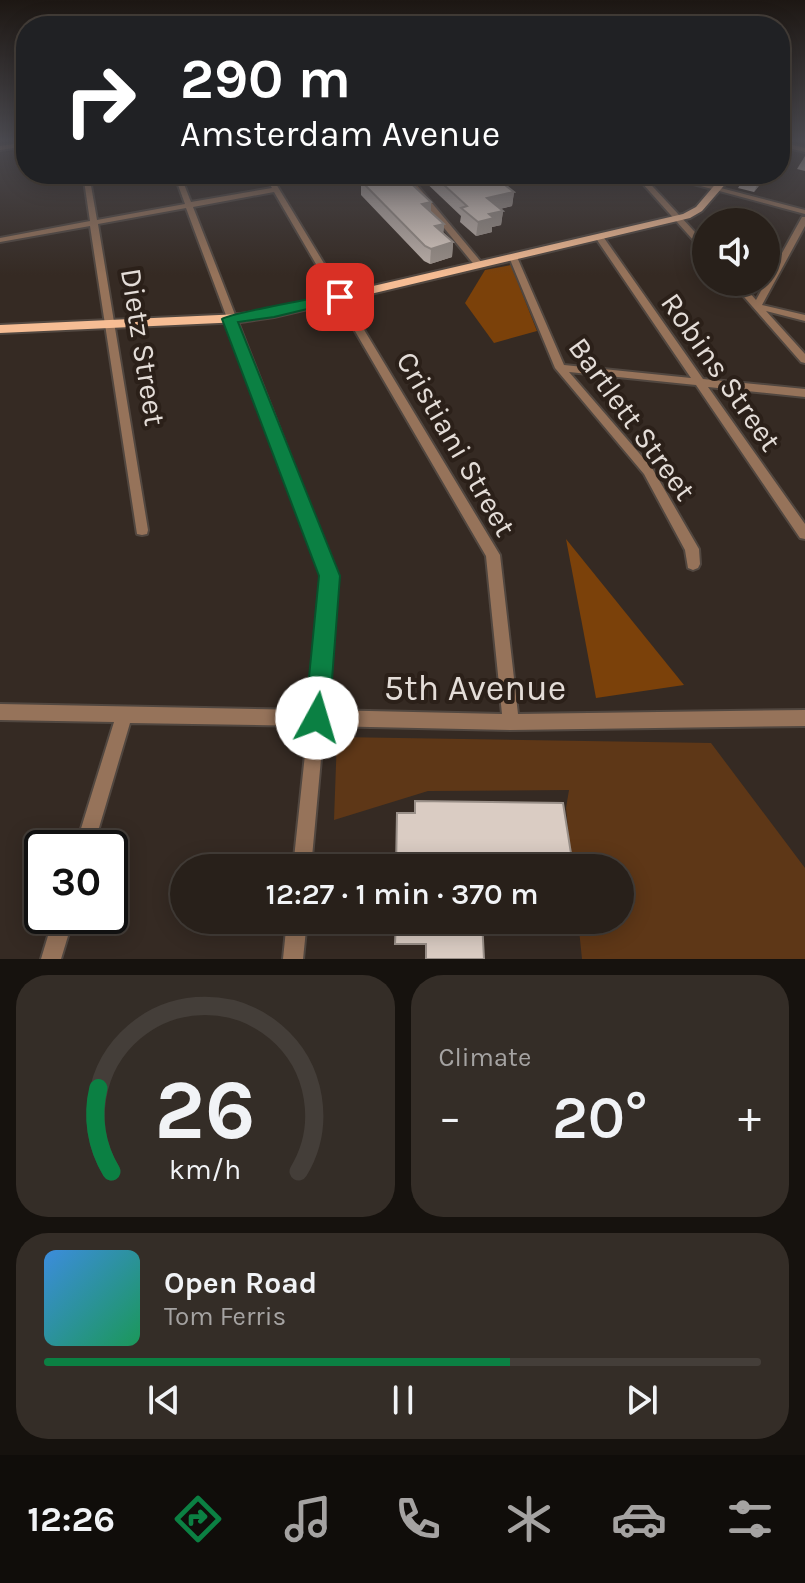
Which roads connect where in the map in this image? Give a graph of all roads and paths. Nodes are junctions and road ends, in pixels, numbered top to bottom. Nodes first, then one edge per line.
1 (88, 186) edge
2 (181, 186) edge
3 (274, 186) edge
4 (414, 186) edge
5 (647, 186) edge
6 (704, 186) edge
7 (719, 186) edge
8 (276, 189) junction
9 (716, 189) junction
10 (188, 205) junction
11 (805, 212) edge
12 (678, 218) junction
13 (805, 219) edge
14 (93, 222) junction
15 (692, 234) edge
16 (599, 237) junction
17 (0, 240) edge
18 (513, 257) junction
19 (479, 265) junction
20 (748, 296) edge
21 (340, 297) junction
22 (757, 306) junction
23 (805, 318) edge
24 (229, 319) junction
25 (110, 325) junction
26 (0, 329) edge
27 (805, 360) edge
28 (560, 368) junction
29 (698, 382) junction
30 (805, 393) edge
31 (142, 530) dead end
32 (805, 534) edge
33 (693, 564) dead end
34 (0, 712) edge
35 (125, 714) junction
36 (317, 718) junction
37 (805, 718) edge
38 (511, 722) junction
39 (90, 830) edge
40 (303, 854) edge
41 (59, 934) edge
42 (296, 934) edge
43 (51, 959) edge
44 (293, 959) edge

1 - 14 street, Dietz Street
2 - 10 street
3 - 8 street, Cristiani Street
4 - 19 street
5 - 12 street
6 - 9 street
7 - 9 main road
8 - 10 street
8 - 21 street, Cristiani Street
9 - 11 street
9 - 12 main road
10 - 14 street
10 - 24 street
12 - 15 street
12 - 16 main road
13 - 22 street
14 - 17 street
14 - 25 street, Dietz Street
16 - 18 main road
16 - 29 street, Robins Street
18 - 19 main road
18 - 28 street, Bartlett Street
19 - 21 main road
20 - 22 street
21 - 24 main road
21 - 38 street, Cristiani Street
22 - 23 street
22 - 27 street
24 - 25 main road
24 - 36 street
25 - 26 main road
25 - 31 street, Dietz Street
28 - 29 street
28 - 33 street, Bartlett Street
29 - 30 street
29 - 32 street, Robins Street
34 - 35 street, 5th Avenue
35 - 36 street, 5th Avenue
35 - 39 street
36 - 38 street, 5th Avenue
36 - 40 street
37 - 38 street, 5th Avenue
41 - 43 street
42 - 44 street

